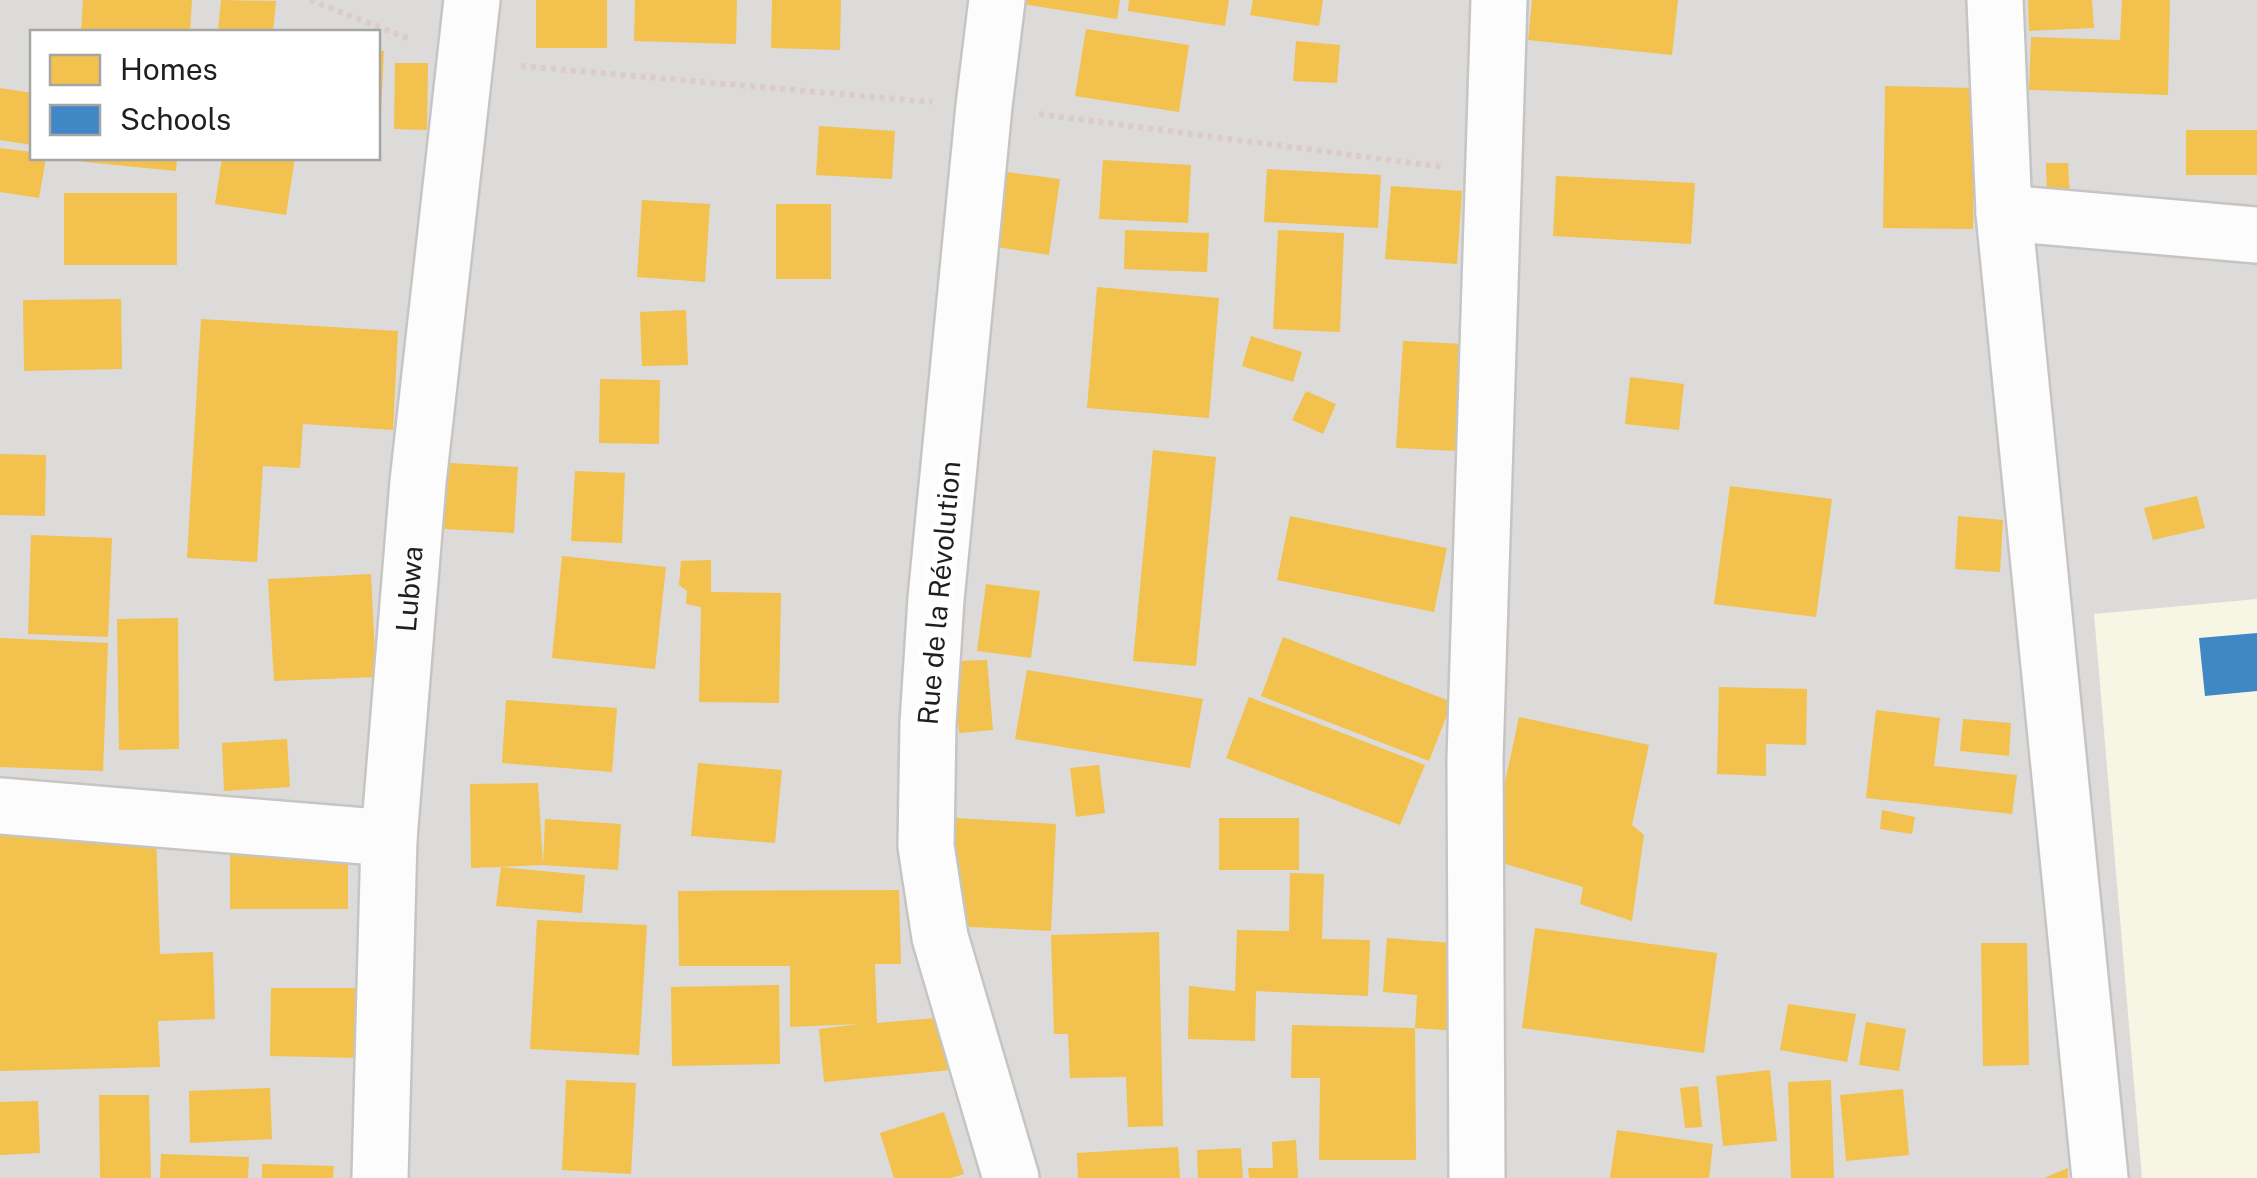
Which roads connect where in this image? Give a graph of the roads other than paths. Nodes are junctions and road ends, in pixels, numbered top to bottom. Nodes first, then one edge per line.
1 (472, 0) edge
2 (997, 0) edge
3 (1499, 0) edge
4 (1995, 0) edge
5 (2004, 213) junction
6 (2257, 235) edge
7 (0, 806) edge
8 (389, 838) junction
9 (380, 1178) edge
10 (1011, 1178) edge
11 (1476, 1178) edge
12 (2100, 1178) edge

1 - 8 street, Lubwa
2 - 10 street, Rue de la Révolution
3 - 11 street
4 - 5 street
5 - 6 street
5 - 12 street
7 - 8 street
8 - 9 street, Lubwa

